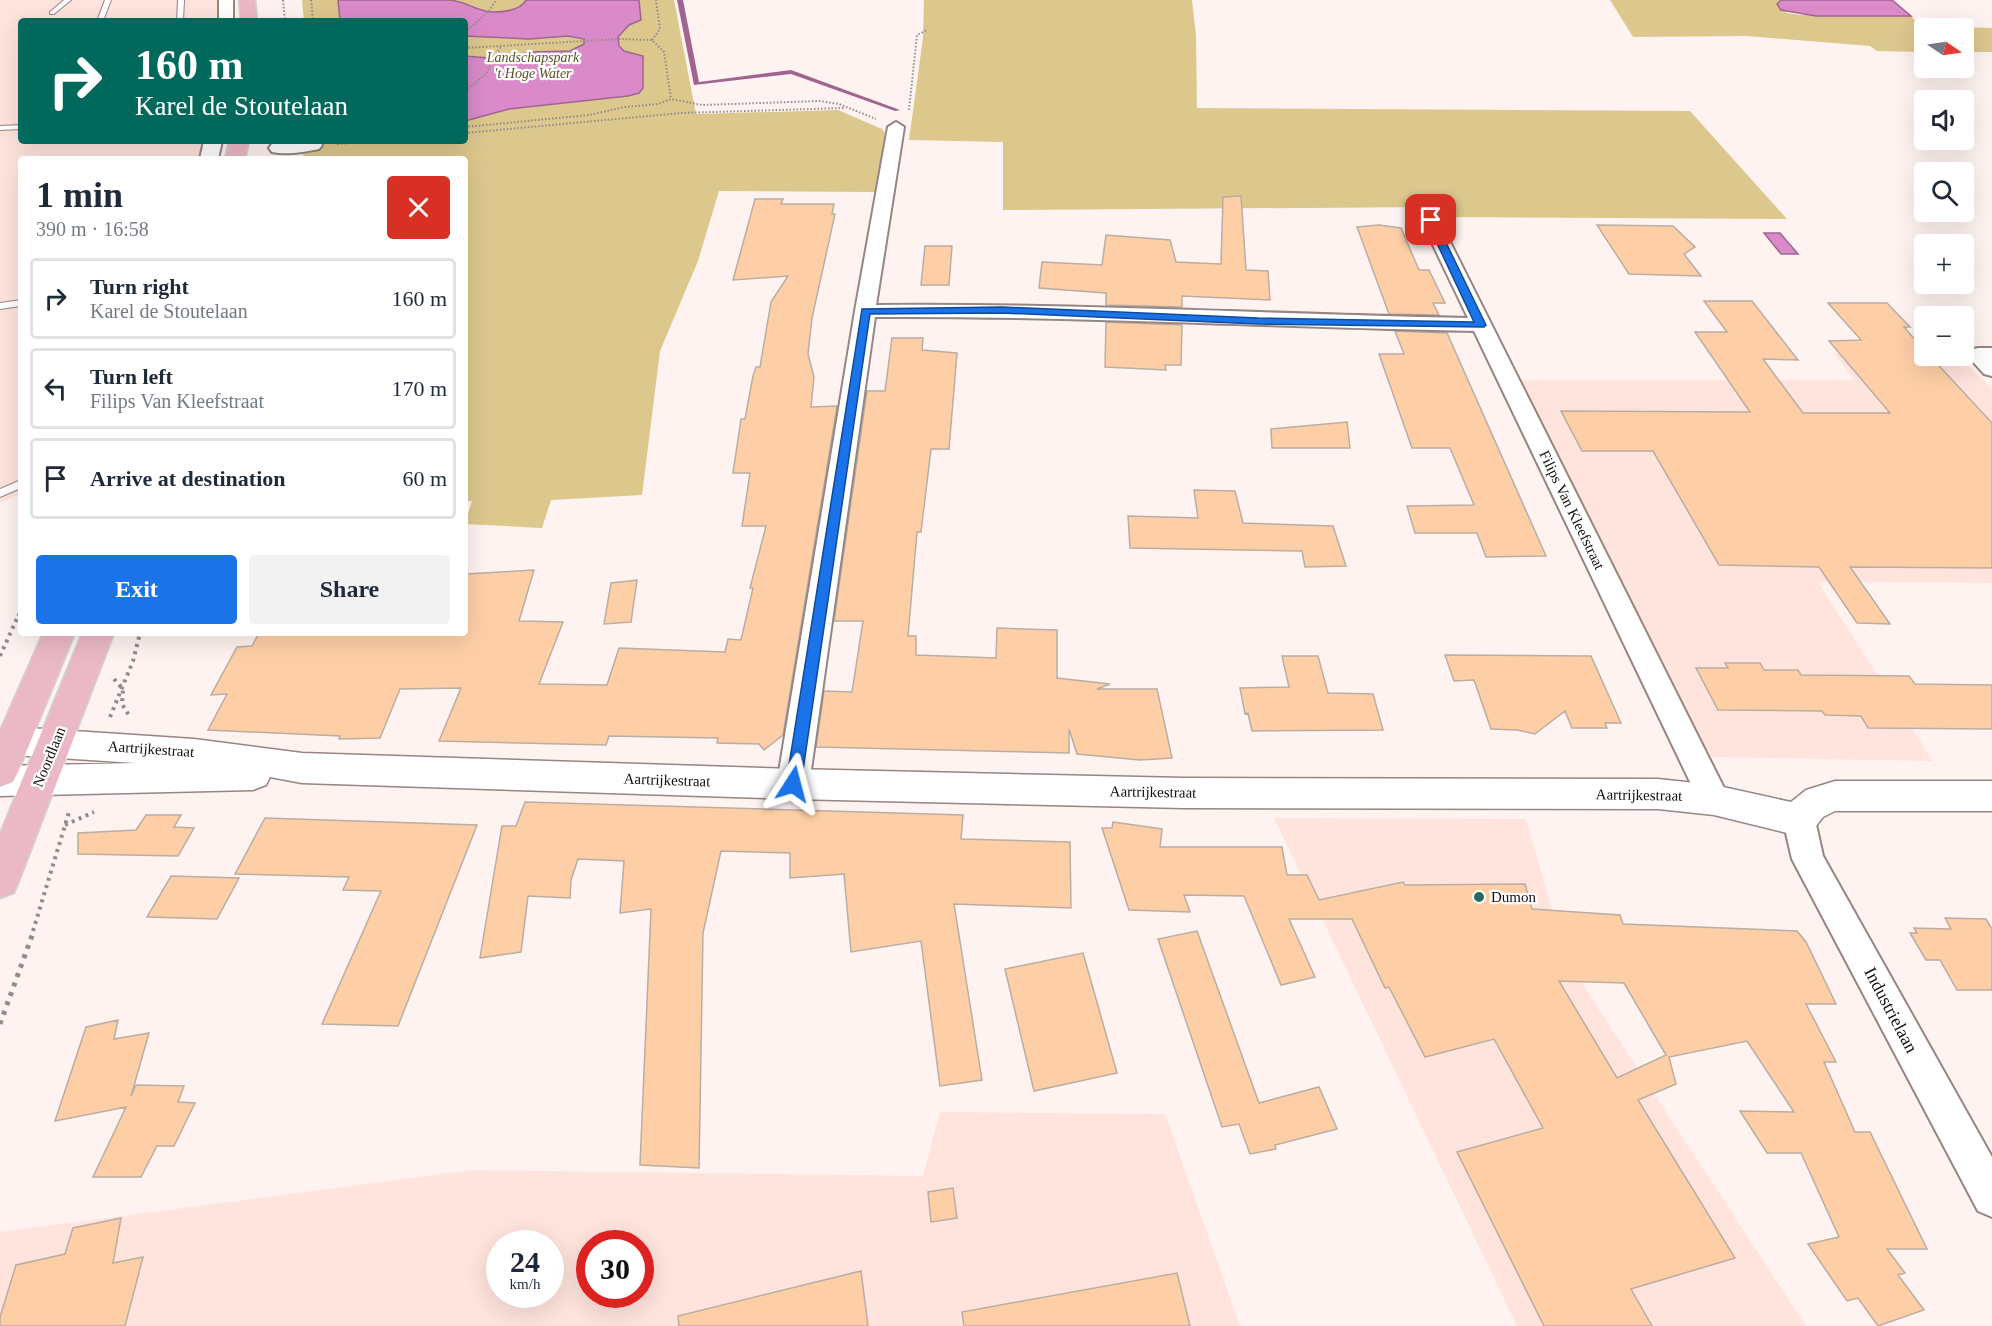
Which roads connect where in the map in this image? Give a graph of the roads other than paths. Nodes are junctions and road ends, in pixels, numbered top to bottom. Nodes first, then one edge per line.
1 (68, 0) edge
2 (108, 0) edge
3 (181, 0) edge
4 (226, 0) edge
5 (247, 0) edge
6 (262, 0) edge
7 (52, 13) dead end
8 (101, 18) edge
9 (180, 18) edge
10 (226, 18) edge
11 (249, 18) edge
12 (263, 18) edge
13 (18, 127) edge
14 (896, 127) road end
15 (0, 128) edge
16 (313, 146) road end
17 (277, 149) edge
18 (1431, 220) dead end
19 (18, 303) edge
20 (0, 306) edge
21 (865, 311) junction
22 (1481, 325) junction
23 (1992, 355) edge
24 (1992, 369) edge
25 (18, 485) edge
26 (0, 493) edge
27 (58, 636) edge
28 (97, 636) edge
29 (54, 744) junction
30 (5, 751) edge
31 (302, 768) junction
32 (40, 780) junction
33 (0, 781) edge
34 (793, 784) junction
35 (1992, 796) edge
36 (1714, 800) junction
37 (1799, 820) junction
38 (0, 881) edge
39 (1992, 1197) edge

1 - 7 lane
2 - 8 lane
3 - 9 lane
4 - 10 street
5 - 11 main road
6 - 12 main road
13 - 15 lane
14 - 21 street
16 - 17 street
18 - 22 street, Filips Van Kleefstraat
19 - 20 lane
21 - 22 street
21 - 34 street
22 - 36 street, Filips Van Kleefstraat
23 - 24 street
25 - 26 lane
27 - 30 main road
28 - 29 main road, Noordlaan
29 - 30 street, Aartrijkestraat
29 - 31 street, Aartrijkestraat
29 - 32 main road, Noordlaan
31 - 32 street, Aartrijkestraat
31 - 34 street, Aartrijkestraat
32 - 33 street, Aartrijkestraat
32 - 38 main road, Noordlaan
34 - 36 street, Aartrijkestraat
35 - 37 street
36 - 37 street, Aartrijkestraat
37 - 39 street, Industrielaan

